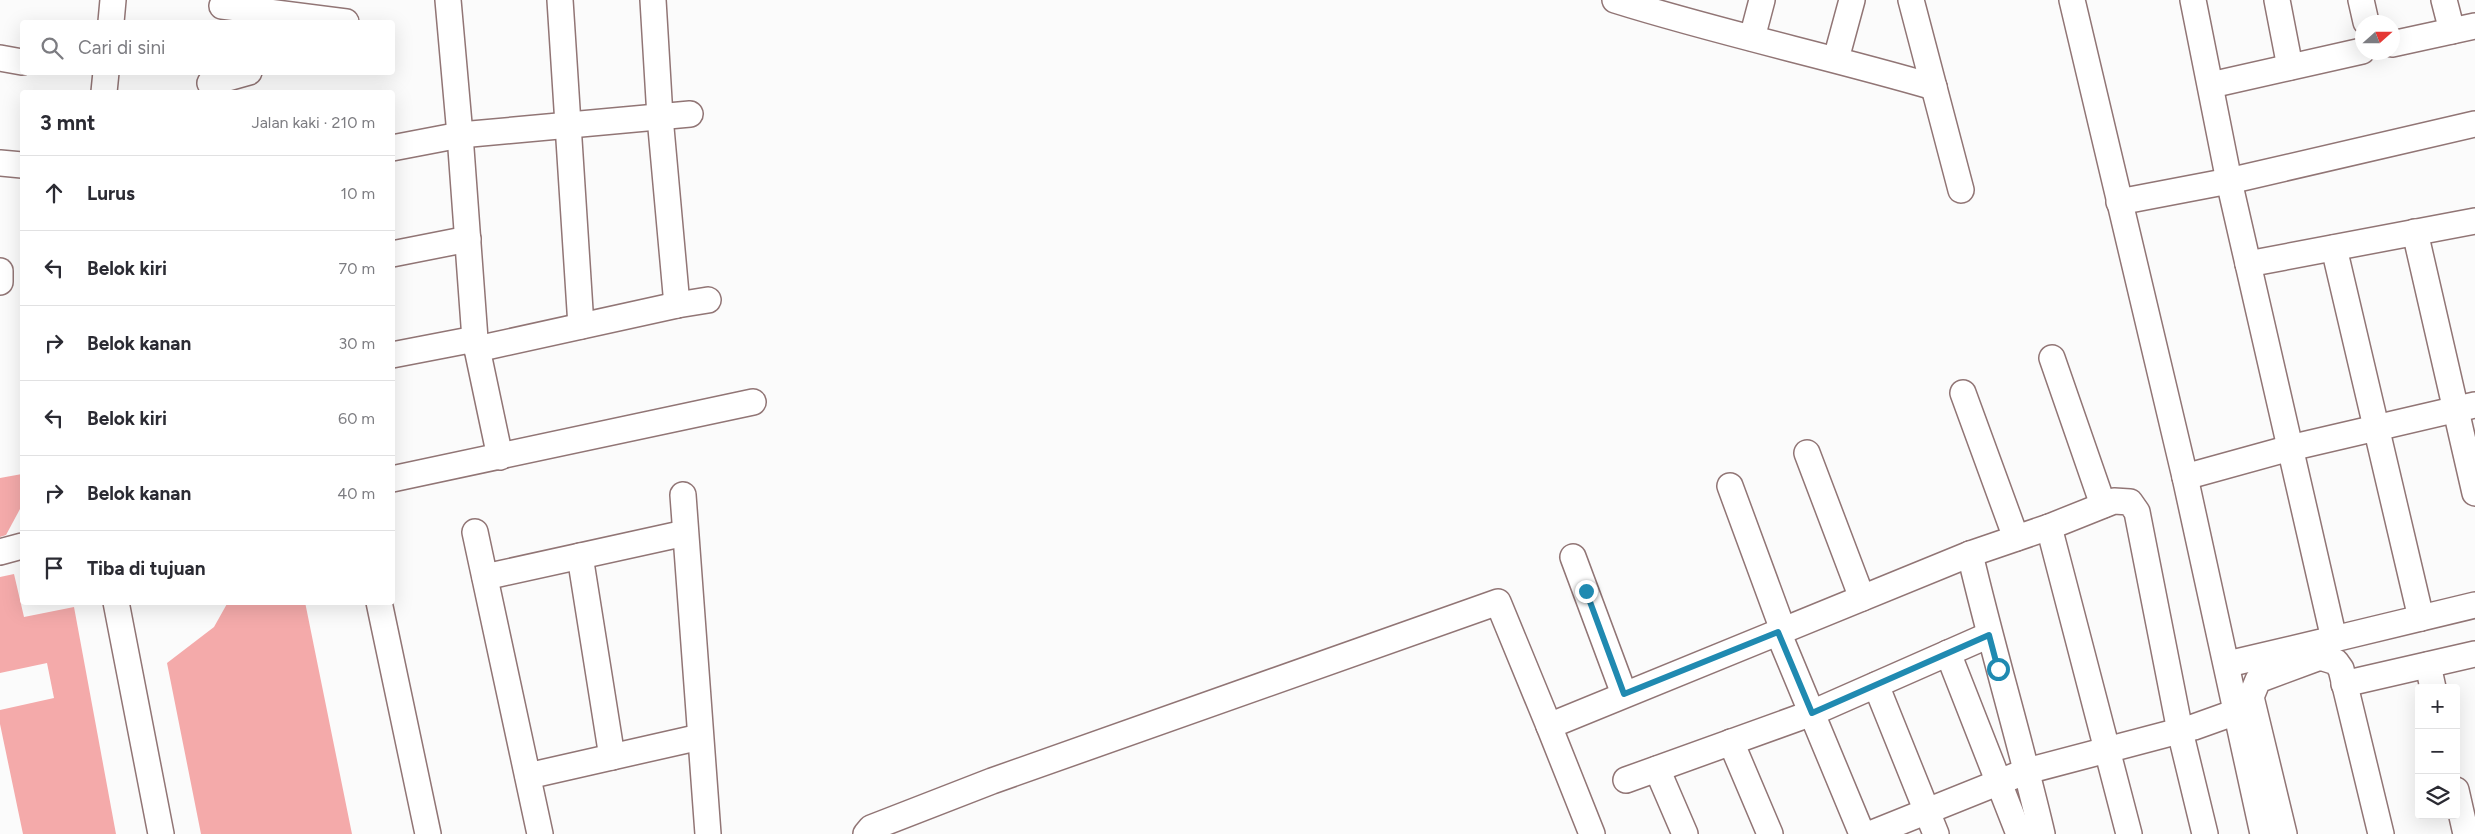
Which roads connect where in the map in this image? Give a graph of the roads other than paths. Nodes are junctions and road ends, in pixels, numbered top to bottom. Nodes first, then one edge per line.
1 (113, 0) edge
2 (448, 0) edge
3 (560, 0) edge
4 (653, 0) edge
5 (1615, 0) edge
6 (1762, 0) edge
7 (1852, 0) edge
8 (1911, 0) edge
9 (2072, 0) edge
10 (2193, 0) edge
11 (2277, 0) edge
12 (2361, 0) edge
13 (2444, 0) edge
14 (1670, 8) edge
15 (221, 9) edge
16 (2364, 15) edge
17 (111, 20) edge
18 (327, 20) edge
19 (2463, 28) edge
20 (1752, 38) junction
21 (2400, 42) edge
22 (2355, 53) edge
23 (0, 58) edge
24 (1836, 59) junction
25 (20, 62) edge
26 (2290, 67) junction
27 (238, 75) edge
28 (210, 83) edge
29 (2211, 85) junction
30 (1934, 87) junction
31 (690, 114) dead end
32 (660, 117) junction
33 (2475, 124) edge
34 (567, 125) junction
35 (460, 135) junction
36 (395, 147) edge
37 (0, 164) edge
38 (20, 166) edge
39 (2229, 181) junction
40 (1961, 190) dead end
41 (2119, 202) junction
42 (2475, 221) edge
43 (2415, 232) junction
44 (468, 239) junction
45 (2334, 248) junction
46 (395, 253) edge
47 (2248, 264) junction
48 (0, 271) edge
49 (0, 282) edge
50 (708, 300) dead end
51 (677, 305) junction
52 (581, 326) junction
53 (476, 344) junction
54 (395, 355) edge
55 (2052, 358) dead end
56 (1963, 393) dead end
57 (754, 402) dead end
58 (2466, 407) edge
59 (2376, 428) junction
60 (2290, 448) junction
61 (1807, 453) dead end
62 (500, 457) junction
63 (2185, 477) junction
64 (395, 478) edge
65 (1730, 486) dead end
66 (2475, 494) edge
67 (682, 495) dead end
68 (2103, 505) junction
69 (2049, 527) junction
70 (475, 532) dead end
71 (685, 533) junction
72 (2016, 538) junction
73 (20, 547) edge
74 (0, 552) edge
75 (1970, 554) junction
76 (580, 556) junction
77 (1573, 557) dead end
78 (485, 577) junction
79 (1862, 598) junction
80 (117, 605) edge
81 (380, 605) edge
82 (2475, 605) edge
83 (2421, 618) junction
84 (1780, 631) junction
85 (1989, 635) junction
86 (2334, 639) junction
87 (1948, 653) junction
88 (2475, 654) edge
89 (2228, 664) junction
90 (2431, 676) edge
91 (2344, 684) junction
92 (1876, 685) junction
93 (1624, 694) junction
94 (2236, 712) junction
95 (1812, 713) junction
96 (1549, 726) junction
97 (2180, 731) junction
98 (700, 737) junction
99 (1731, 742) junction
100 (2106, 750) junction
101 (612, 757) junction
102 (1657, 769) junction
103 (2027, 771) junction
104 (528, 776) junction
105 (1626, 780) dead end
106 (2000, 782) junction
107 (2460, 808) edge
108 (1927, 811) junction
109 (161, 834) edge
110 (428, 834) edge
111 (540, 834) edge
112 (708, 834) edge
113 (866, 834) edge
114 (1592, 834) edge
115 (1685, 834) edge
116 (1770, 834) edge
117 (1862, 834) edge
118 (1870, 834) edge
119 (1936, 834) edge
120 (2019, 834) edge
121 (2042, 834) edge
122 (2129, 834) edge
123 (2205, 834) edge
124 (2263, 834) edge
125 (2284, 834) edge
126 (2381, 834) edge
127 (2466, 834) edge

1 - 17 street
2 - 35 street
3 - 34 street
4 - 32 street
5 - 14 street
6 - 20 street
7 - 24 street
8 - 30 street
9 - 41 street
10 - 29 street
11 - 26 street
12 - 16 street
13 - 19 street
14 - 20 street
15 - 18 street
19 - 21 street
20 - 24 street
22 - 26 street
23 - 25 street
24 - 30 street
26 - 29 street
27 - 28 street
29 - 39 street
30 - 40 street
31 - 32 street
32 - 34 street
32 - 51 street
33 - 39 street
34 - 35 street
34 - 52 street
35 - 36 street
35 - 44 street
37 - 38 street
39 - 41 street
39 - 47 street
41 - 63 street
42 - 43 street
43 - 45 street
43 - 58 street
44 - 46 street
44 - 53 street
45 - 47 street
45 - 59 street
47 - 60 street
48 - 49 street
50 - 51 street
51 - 52 street
52 - 53 street
53 - 54 street
53 - 62 street
55 - 68 street
56 - 72 street
57 - 62 street
58 - 59 street
58 - 66 street
59 - 60 street
59 - 83 street
60 - 63 street
60 - 86 street
61 - 79 street
62 - 64 street
63 - 89 street
65 - 84 street
67 - 71 street
68 - 69 street
68 - 97 street
69 - 72 street
69 - 100 street
70 - 78 street
71 - 76 street
71 - 98 street
72 - 75 street
73 - 74 street
75 - 79 street
75 - 85 street
76 - 78 street
76 - 101 street
77 - 93 street
78 - 104 street
79 - 84 street
80 - 109 street
81 - 110 street
82 - 83 street
83 - 86 street
84 - 93 street
84 - 95 street
85 - 87 street
85 - 103 street
86 - 89 street
87 - 92 street
87 - 106 street
88 - 90 street
89 - 94 street
90 - 91 street
91 - 125 street
91 - 126 street
92 - 95 street
92 - 108 street
93 - 96 street
94 - 97 street
94 - 124 street
95 - 99 street
95 - 117 street
96 - 113 street
96 - 114 street
97 - 100 street
97 - 123 street
98 - 101 street
98 - 112 street
99 - 102 street
99 - 116 street
100 - 103 street
100 - 122 street
101 - 104 street
102 - 105 street
102 - 115 street
103 - 106 street
103 - 121 street
104 - 111 street
106 - 108 street
106 - 120 street
107 - 127 street
108 - 118 street
108 - 119 street

